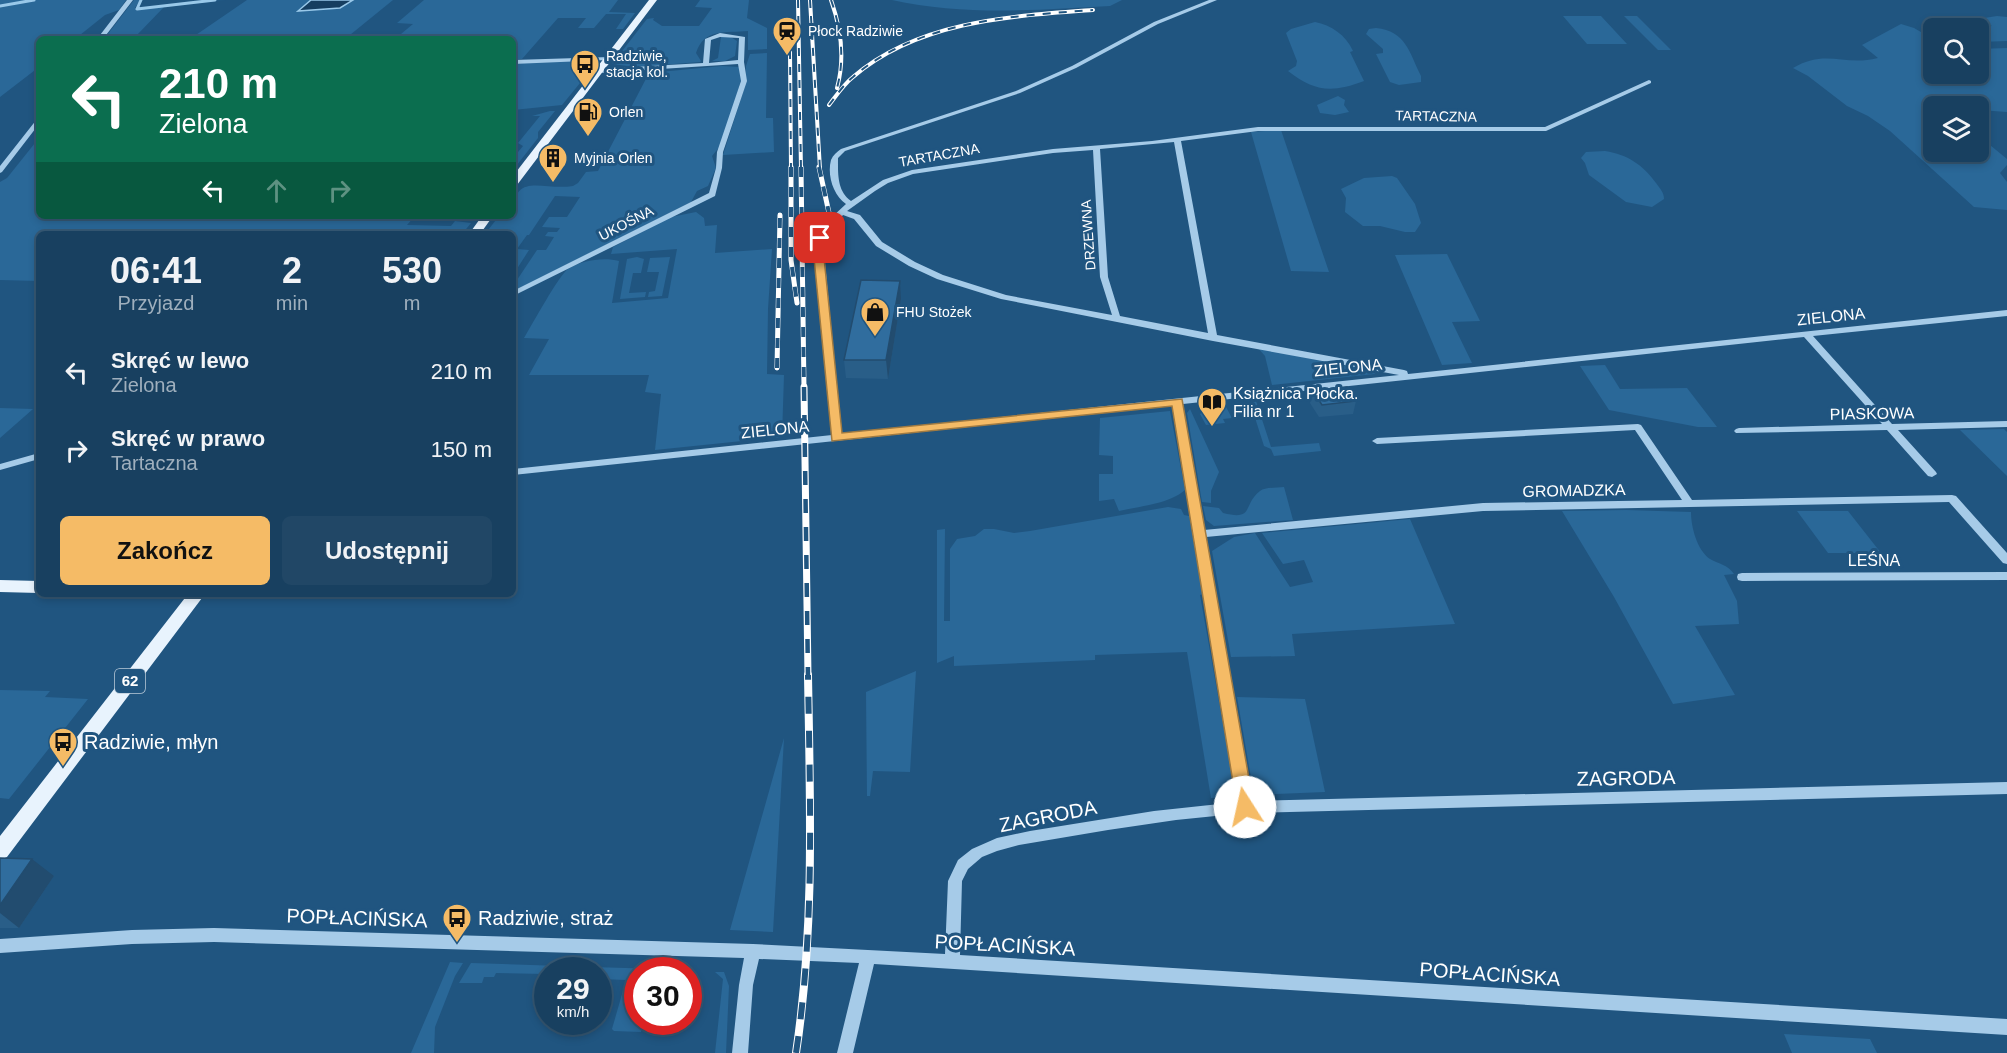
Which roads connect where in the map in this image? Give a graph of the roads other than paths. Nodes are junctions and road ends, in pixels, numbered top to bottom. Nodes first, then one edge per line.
1 (130, 0) edge
2 (653, 0) edge
3 (1214, 0) edge
4 (102, 36) edge
5 (608, 58) junction
6 (516, 62) edge
7 (741, 62) junction
8 (706, 65) junction
9 (598, 71) junction
10 (1648, 82) dead end
11 (36, 124) edge
12 (1178, 138) junction
13 (1096, 147) junction
14 (0, 171) edge
15 (516, 179) edge
16 (851, 204) junction
17 (842, 212) junction
18 (486, 219) edge
19 (476, 231) edge
20 (516, 292) edge
21 (2007, 313) edge
22 (1115, 319) junction
23 (1806, 334) junction
24 (1213, 338) junction
25 (1416, 375) junction
26 (1178, 402) junction
27 (2007, 424) edge
28 (1892, 428) junction
29 (1739, 431) dead end
30 (837, 438) junction
31 (1377, 441) dead end
32 (36, 457) edge
33 (0, 467) edge
34 (516, 472) edge
35 (1932, 474) dead end
36 (1689, 503) junction
37 (1198, 534) junction
38 (2007, 560) edge
39 (2007, 576) edge
40 (1742, 577) dead end
41 (0, 586) edge
42 (36, 587) edge
43 (195, 597) edge
44 (2007, 788) edge
45 (1245, 807) junction
46 (0, 851) edge
47 (0, 946) edge
48 (753, 951) junction
49 (868, 958) junction
50 (952, 962) junction
51 (2007, 1027) edge
52 (740, 1053) edge
53 (845, 1053) edge

1 - 4 street
2 - 5 main road
3 - 16 street
5 - 6 street
5 - 9 main road
7 - 8 street
7 - 8 street
7 - 20 street, UKOŚNA
8 - 9 street
9 - 15 main road
10 - 12 street, TARTACZNA
11 - 14 street
12 - 13 street, TARTACZNA
12 - 24 street
13 - 16 street, TARTACZNA
13 - 22 street, DRZEWNA
16 - 17 street, TARTACZNA
17 - 22 street
17 - 30 street, TARTACZNA
18 - 19 main road
21 - 23 street, ZIELONA
22 - 24 street
23 - 25 street, ZIELONA
23 - 28 street
24 - 25 street
25 - 26 street, ZIELONA
26 - 30 street, ZIELONA
26 - 37 street
27 - 28 street, PIASKOWA
28 - 29 street, PIASKOWA
28 - 35 street
30 - 34 street, ZIELONA
31 - 36 street
32 - 33 street
36 - 37 street, GROMADZKA
36 - 38 street, GROMADZKA
37 - 45 street
39 - 40 street, LEŚNA
41 - 42 main road
43 - 46 main road, 62
44 - 45 street, ZAGRODA
45 - 50 street, ZAGRODA
47 - 48 street, POPŁACIŃSKA
48 - 49 street, POPŁACIŃSKA
48 - 52 street
49 - 50 street, POPŁACIŃSKA
49 - 53 street
50 - 51 street, POPŁACIŃSKA

